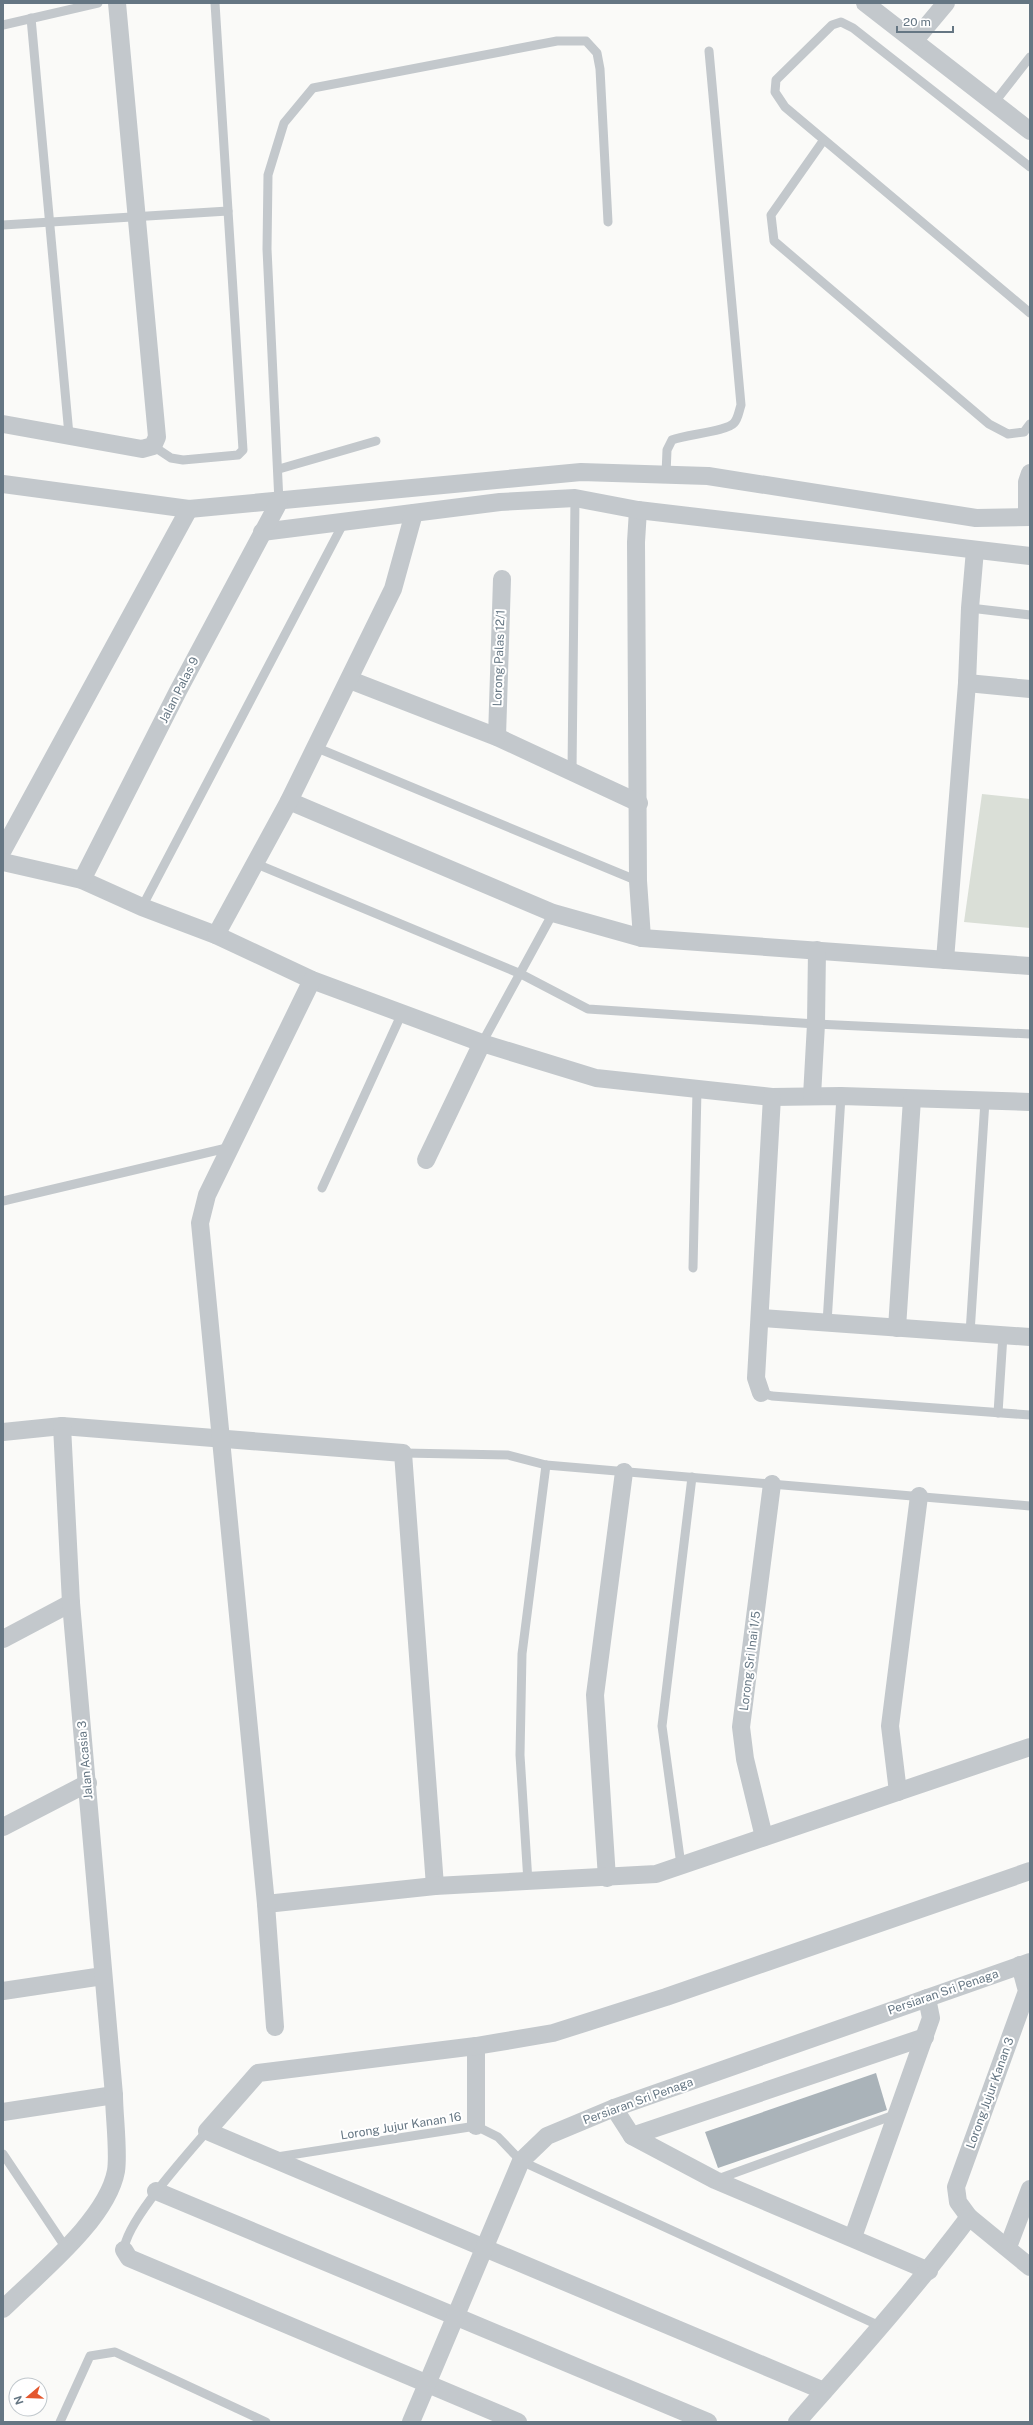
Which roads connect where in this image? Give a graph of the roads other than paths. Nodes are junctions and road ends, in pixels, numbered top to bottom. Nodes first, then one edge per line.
1 (98, 3) edge
2 (117, 3) edge
3 (215, 3) edge
4 (865, 3) edge
5 (946, 3) edge
6 (31, 18) junction
7 (3, 25) edge
8 (915, 40) junction
9 (709, 51) dead end
10 (1030, 57) edge
11 (994, 103) junction
12 (1030, 131) edge
13 (824, 141) junction
14 (1030, 167) edge
15 (228, 211) junction
16 (138, 217) junction
17 (608, 222) dead end
18 (50, 223) junction
19 (3, 226) edge
20 (1030, 313) edge
21 (3, 424) edge
22 (1030, 424) edge
23 (69, 435) junction
24 (376, 441) dead end
25 (153, 446) junction
26 (279, 469) junction
27 (1030, 473) edge
28 (666, 474) junction
29 (3, 484) edge
30 (575, 498) junction
31 (279, 502) junction
32 (189, 509) junction
33 (638, 510) junction
34 (414, 513) junction
35 (1028, 517) edge
36 (345, 520) junction
37 (262, 532) junction
38 (975, 550) junction
39 (1030, 556) edge
40 (502, 579) dead end
41 (970, 608) junction
42 (1030, 615) edge
43 (350, 680) junction
44 (967, 683) junction
45 (1030, 689) edge
46 (497, 737) junction
47 (315, 747) junction
48 (572, 772) junction
49 (289, 801) junction
50 (639, 804) junction
51 (3, 850) edge
52 (3, 862) edge
53 (254, 863) junction
54 (82, 880) junction
55 (638, 881) junction
56 (142, 908) junction
57 (553, 913) junction
58 (216, 935) junction
59 (642, 938) junction
60 (817, 950) junction
61 (945, 960) junction
62 (1030, 966) edge
63 (522, 974) junction
64 (312, 980) junction
65 (402, 1013) junction
66 (816, 1024) junction
67 (1030, 1034) edge
68 (482, 1043) junction
69 (697, 1090) junction
70 (812, 1096) junction
71 (841, 1096) junction
72 (772, 1097) junction
73 (912, 1099) junction
74 (985, 1100) junction
75 (1030, 1102) edge
76 (231, 1147) junction
77 (426, 1160) dead end
78 (322, 1188) dead end
79 (3, 1201) edge
80 (693, 1268) dead end
81 (761, 1318) junction
82 (827, 1323) junction
83 (897, 1328) junction
84 (970, 1333) junction
85 (1003, 1335) junction
86 (1030, 1337) edge
87 (761, 1393) joint
88 (998, 1413) junction
89 (1030, 1415) edge
90 (62, 1426) junction
91 (3, 1432) edge
92 (221, 1438) junction
93 (402, 1453) junction
94 (546, 1465) junction
95 (624, 1472) junction
96 (692, 1478) junction
97 (772, 1484) junction
98 (919, 1496) junction
99 (1030, 1506) edge
100 (71, 1603) junction
101 (3, 1639) edge
102 (1030, 1747) edge
103 (88, 1783) junction
104 (898, 1792) junction
105 (3, 1827) edge
106 (764, 1837) junction
107 (681, 1865) junction
108 (1030, 1871) edge
109 (607, 1878) junction
110 (528, 1882) junction
111 (435, 1886) junction
112 (266, 1904) junction
113 (1025, 1964) edge
114 (103, 1976) junction
115 (3, 1991) edge
116 (927, 1998) junction
117 (275, 2027) dead end
118 (925, 2037) junction
119 (476, 2046) junction
120 (114, 2095) junction
121 (614, 2108) junction
122 (3, 2112) edge
123 (897, 2114) junction
124 (476, 2126) junction
125 (207, 2131) junction
126 (632, 2136) junction
127 (3, 2154) edge
128 (272, 2158) junction
129 (521, 2162) junction
130 (715, 2180) junction
131 (1030, 2189) edge
132 (156, 2192) junction
133 (969, 2217) junction
134 (853, 2237) junction
135 (1008, 2247) junction
136 (66, 2248) junction
137 (485, 2248) junction
138 (124, 2250) joint
139 (1030, 2267) edge
140 (929, 2271) junction
141 (5, 2304) edge
142 (456, 2317) junction
143 (882, 2327) junction
144 (428, 2383) junction
145 (824, 2391) junction
146 (249, 2418) edge
147 (60, 2422) edge
148 (266, 2422) edge
149 (411, 2422) edge
150 (518, 2422) edge
151 (708, 2422) edge
152 (797, 2422) edge

1 - 6 lane
2 - 16 street
3 - 15 lane
4 - 8 street
5 - 8 street
6 - 7 lane
6 - 18 lane
8 - 11 street
9 - 28 lane
10 - 11 lane
11 - 12 street
13 - 14 lane
13 - 20 lane
13 - 22 lane
15 - 16 lane
15 - 25 lane
16 - 18 lane
16 - 25 street
17 - 26 lane
18 - 19 lane
18 - 23 lane
21 - 23 street
23 - 25 street
24 - 26 lane
26 - 31 lane
27 - 35 street
28 - 31 street
28 - 35 street
29 - 32 street
30 - 33 street
30 - 34 street
30 - 48 lane
31 - 32 street
31 - 37 street, Jalan Palas 9
32 - 51 street
33 - 38 street
33 - 50 street
34 - 36 street
34 - 43 street
36 - 37 street
36 - 56 lane
37 - 54 street, Jalan Palas 9
38 - 39 street
38 - 41 street
40 - 46 street, Lorong Palas 12/1
41 - 42 lane
41 - 44 street
43 - 46 street
43 - 47 street
44 - 45 street
44 - 61 street
46 - 48 street
47 - 49 street
47 - 55 lane
48 - 50 street
49 - 53 street
49 - 57 street
50 - 55 street
52 - 54 street
53 - 58 street
53 - 63 lane
54 - 56 street
55 - 59 street
56 - 58 street
57 - 59 street
57 - 63 lane
58 - 64 street
59 - 60 street
60 - 61 street
60 - 66 street
61 - 62 street
63 - 66 lane
63 - 68 lane
64 - 65 street
64 - 76 street
65 - 68 street
65 - 78 lane
66 - 67 lane
66 - 70 street
68 - 69 street
68 - 77 street
69 - 72 street
69 - 80 lane
70 - 71 street
70 - 72 street
71 - 73 street
71 - 82 lane
72 - 81 street
73 - 74 street
73 - 83 street
74 - 75 street
74 - 84 lane
76 - 79 lane
76 - 92 street
81 - 82 street
81 - 87 street
82 - 83 street
83 - 84 street
84 - 85 street
85 - 86 street
85 - 88 lane
87 - 88 lane
88 - 89 lane
90 - 91 street
90 - 92 street
90 - 100 street, Jalan Acasia 3
92 - 93 street
92 - 112 street
93 - 94 lane
93 - 111 street
94 - 95 lane
94 - 110 lane
95 - 96 lane
95 - 109 street
96 - 97 lane
96 - 107 lane
97 - 98 lane
97 - 106 street, Lorong Sri Inai 1/5
98 - 99 lane
98 - 104 street
100 - 101 street
100 - 103 street, Jalan Acasia 3
102 - 104 street
103 - 105 street
103 - 114 street, Jalan Acasia 3
104 - 106 street
106 - 107 street
107 - 109 street
108 - 119 street
109 - 110 street
110 - 111 street
111 - 112 street
112 - 117 street
113 - 116 street, Persiaran Sri Penaga
113 - 133 street, Lorong Jujur Kanan 3
114 - 115 street
114 - 120 street, Jalan Acasia 3
116 - 118 street
116 - 121 street, Persiaran Sri Penaga
118 - 123 street
118 - 126 street
119 - 124 street
119 - 125 street
120 - 122 street
120 - 136 street, Jalan Acasia 3
121 - 126 street
121 - 129 street, Persiaran Sri Penaga
123 - 130 lane
123 - 134 street
124 - 128 lane, Lorong Jujur Kanan 16
124 - 129 lane, Lorong Jujur Kanan 16
125 - 128 street
125 - 132 lane
126 - 130 street
127 - 136 lane
128 - 137 street
129 - 137 street, Persiaran Sri Penaga
129 - 143 lane
130 - 134 street
131 - 135 street
132 - 138 lane
132 - 142 street
133 - 135 street, Lorong Jujur Kanan 3
133 - 140 street
134 - 140 street
135 - 139 street, Lorong Jujur Kanan 3
136 - 141 street, Jalan Acasia 3
137 - 142 street, Persiaran Sri Penaga
137 - 145 street
138 - 144 street
140 - 143 street
142 - 144 street, Persiaran Sri Penaga
142 - 151 street
143 - 145 street
144 - 149 street, Persiaran Sri Penaga
144 - 150 street
145 - 152 street
146 - 147 lane
146 - 148 lane

